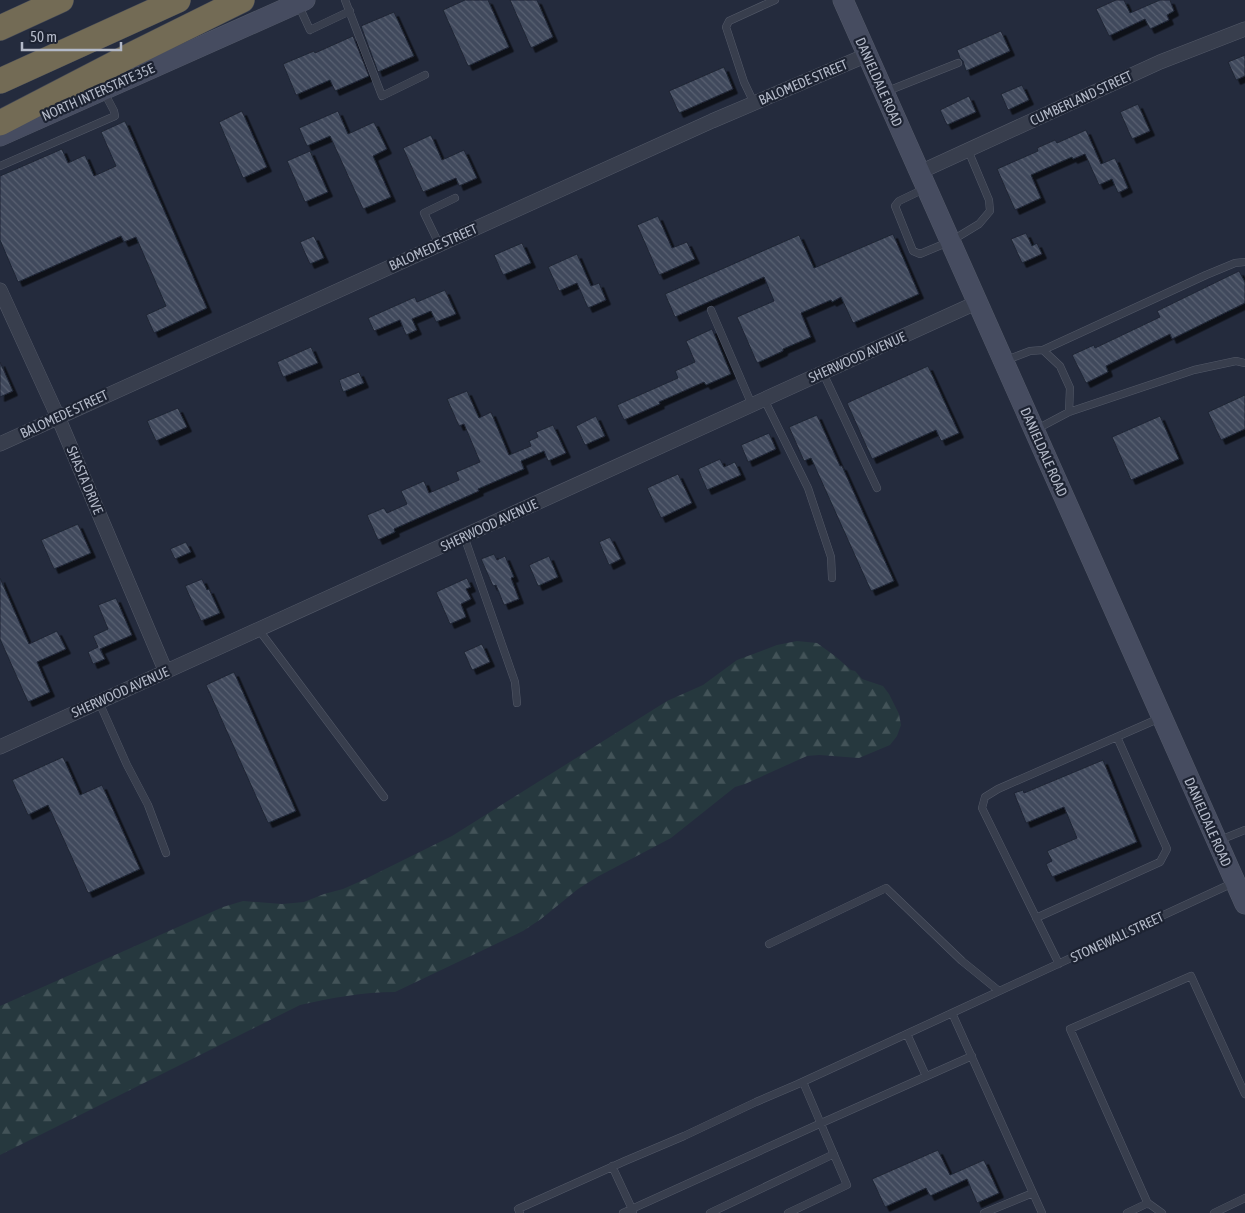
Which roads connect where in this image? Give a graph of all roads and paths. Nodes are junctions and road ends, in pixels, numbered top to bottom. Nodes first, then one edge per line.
1 (61, 0) edge
2 (178, 0) edge
3 (242, 0) edge
4 (345, 0) edge
5 (775, 0) edge
6 (843, 0) edge
7 (301, 2) edge
8 (350, 11) junction
9 (0, 28) edge
10 (1245, 29) edge
11 (867, 55) junction
12 (958, 63) dead end
13 (425, 75) dead end
14 (0, 81) edge
15 (103, 90) junction
16 (884, 93) junction
17 (754, 103) junction
18 (0, 123) edge
19 (0, 136) edge
20 (968, 150) junction
21 (0, 166) edge
22 (923, 180) junction
23 (455, 198) dead end
24 (950, 241) junction
25 (439, 244) junction
26 (1245, 262) edge
27 (0, 290) edge
28 (978, 302) junction
29 (711, 310) dead end
30 (1044, 350) junction
31 (1004, 362) junction
32 (1245, 363) edge
33 (823, 373) junction
34 (758, 402) junction
35 (1069, 412) junction
36 (58, 417) junction
37 (1034, 430) junction
38 (0, 444) edge
39 (877, 488) dead end
40 (464, 536) junction
41 (832, 578) dead end
42 (259, 630) junction
43 (166, 672) junction
44 (99, 702) junction
45 (517, 703) dead end
46 (1162, 717) junction
47 (1117, 737) junction
48 (0, 747) edge
49 (384, 797) dead end
50 (1245, 830) edge
51 (1217, 842) junction
52 (166, 853) dead end
53 (1235, 882) junction
54 (1245, 904) edge
55 (1036, 918) junction
56 (769, 944) dead end
57 (1059, 964) junction
58 (999, 991) junction
59 (952, 1013) junction
60 (908, 1034) junction
61 (972, 1056) junction
62 (926, 1076) junction
63 (803, 1082) junction
64 (1245, 1094) edge
65 (821, 1123) junction
66 (834, 1154) junction
67 (612, 1166) junction
68 (1032, 1193) junction
69 (1245, 1198) edge
70 (1148, 1204) junction
71 (633, 1211) edge
72 (520, 1213) edge
73 (623, 1213) edge
74 (710, 1213) edge
75 (788, 1213) edge
76 (984, 1213) edge
77 (1042, 1213) edge
78 (1127, 1213) edge
79 (1162, 1213) edge
80 (1214, 1213) edge

1 - 9 highway
2 - 14 highway
3 - 18 highway
4 - 8 lane
5 - 17 lane
6 - 11 street, DANIELDALE ROAD
7 - 8 lane
7 - 15 street, NORTH INTERSTATE 35E
8 - 13 lane
10 - 20 street, CUMBERLAND STREET
11 - 16 street, DANIELDALE ROAD
11 - 17 street, BALOMEDE STREET
12 - 16 lane
15 - 19 street, NORTH INTERSTATE 35E
15 - 21 lane
16 - 22 street, DANIELDALE ROAD
17 - 25 street, BALOMEDE STREET
20 - 22 street, CUMBERLAND STREET
20 - 24 lane
22 - 24 street, DANIELDALE ROAD
22 - 24 lane
23 - 25 lane
24 - 28 street, DANIELDALE ROAD
25 - 36 street, BALOMEDE STREET
26 - 30 lane
27 - 36 street, SHASTA DRIVE
28 - 31 street, DANIELDALE ROAD
28 - 33 street, SHERWOOD AVENUE
29 - 34 lane
30 - 31 lane
30 - 35 lane
31 - 37 street, DANIELDALE ROAD
32 - 35 lane
33 - 34 street, SHERWOOD AVENUE
33 - 39 lane
34 - 40 street, SHERWOOD AVENUE
34 - 41 lane
35 - 37 lane
36 - 38 street, BALOMEDE STREET
36 - 43 street, SHASTA DRIVE
37 - 46 street, DANIELDALE ROAD
40 - 42 street, SHERWOOD AVENUE
40 - 45 lane
42 - 43 street, SHERWOOD AVENUE
42 - 49 lane
43 - 44 street, SHERWOOD AVENUE
44 - 48 street, SHERWOOD AVENUE
44 - 52 lane
46 - 47 lane
46 - 51 street, DANIELDALE ROAD
47 - 55 lane
47 - 55 lane
50 - 51 lane
51 - 53 street, DANIELDALE ROAD
53 - 54 street, DANIELDALE ROAD
53 - 57 lane, STONEWALL STREET
55 - 57 lane
56 - 58 lane
57 - 58 lane, STONEWALL STREET
58 - 59 lane, STONEWALL STREET
59 - 60 lane, STONEWALL STREET
59 - 61 lane
60 - 62 lane
60 - 63 lane, STONEWALL STREET
61 - 62 lane
61 - 68 lane
62 - 65 lane
63 - 65 lane
63 - 67 lane, STONEWALL STREET
64 - 70 lane
65 - 66 lane
65 - 71 lane
66 - 74 lane
66 - 75 lane
67 - 71 lane
67 - 72 lane, STONEWALL STREET
68 - 76 lane
68 - 77 lane
69 - 80 lane
70 - 78 lane
70 - 79 lane
71 - 73 lane

